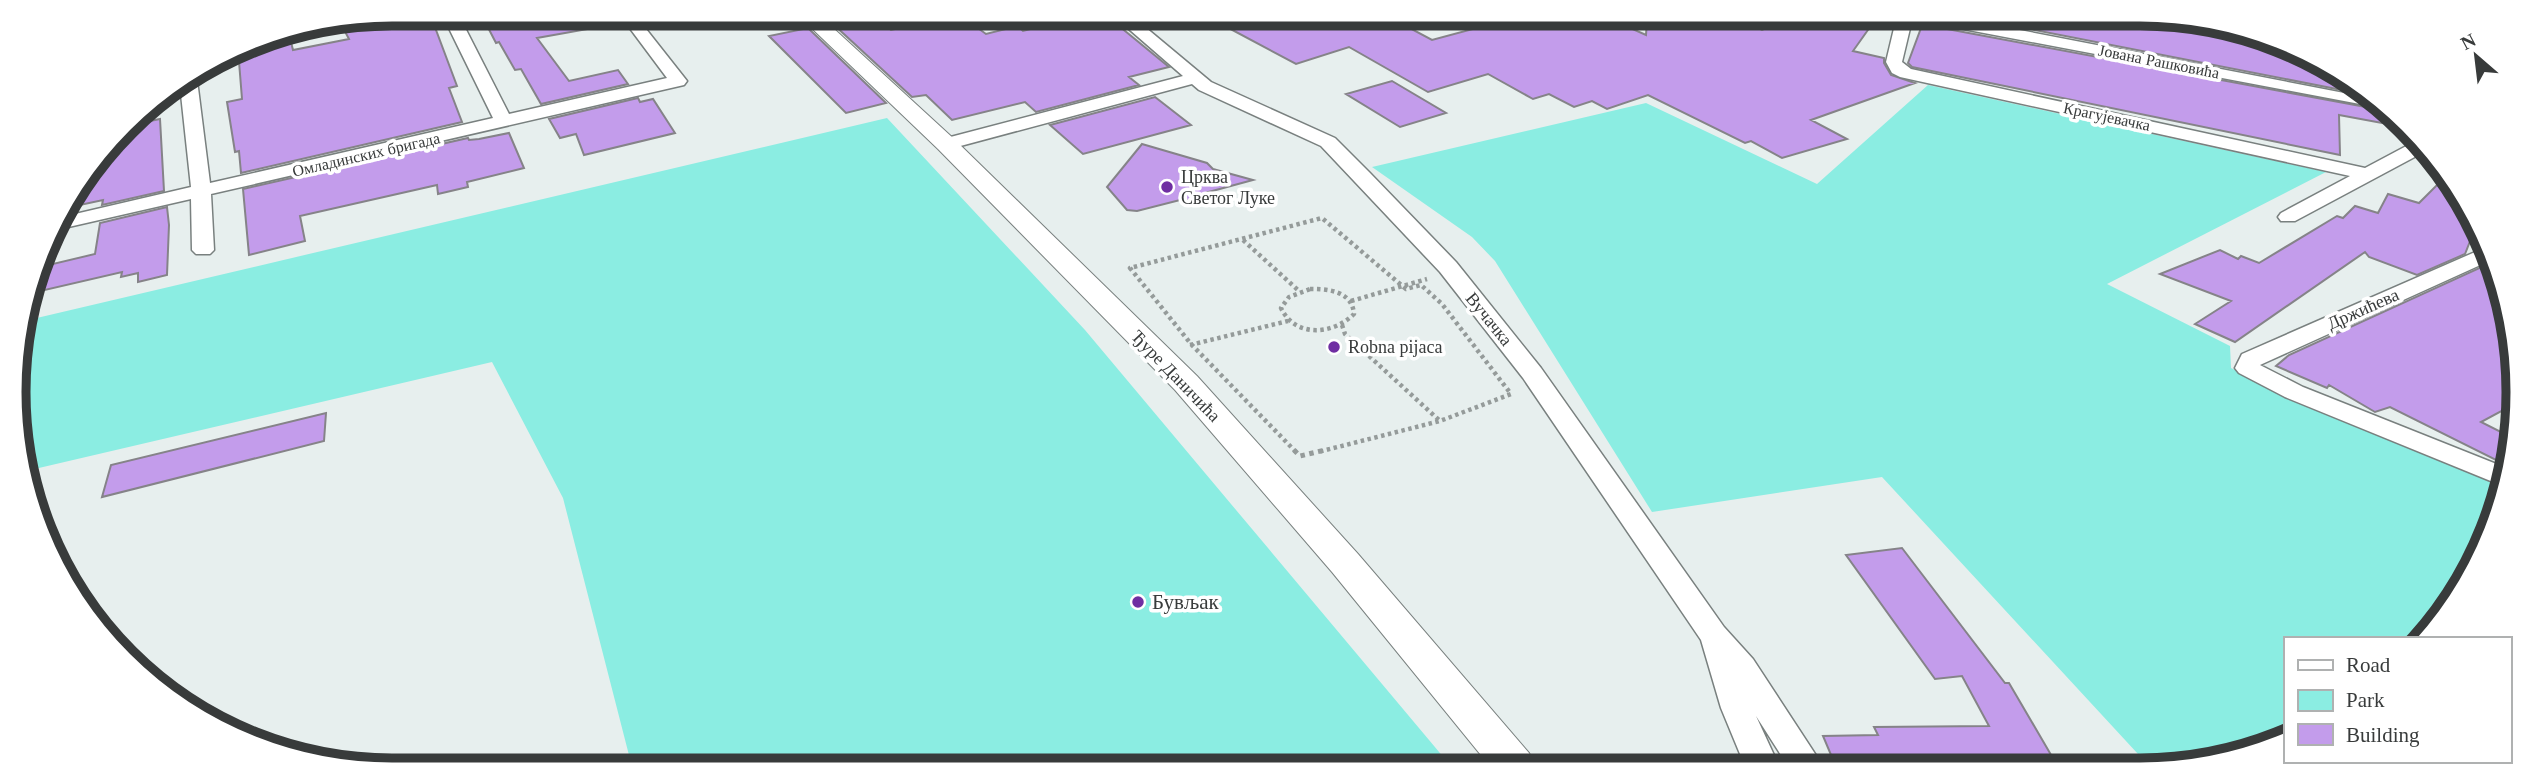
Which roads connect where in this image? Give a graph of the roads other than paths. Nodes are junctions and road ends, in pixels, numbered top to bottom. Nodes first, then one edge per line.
1 (456, 26) edge
2 (637, 26) edge
3 (820, 26) edge
4 (1134, 26) edge
5 (1902, 26) edge
6 (1973, 26) edge
7 (1196, 77) junction
8 (189, 88) edge
9 (2362, 101) edge
10 (504, 122) junction
11 (946, 144) junction
12 (2414, 150) edge
13 (2367, 174) junction
14 (201, 191) junction
15 (2288, 217) dead end
16 (68, 221) edge
17 (202, 250) dead end
18 (2480, 257) edge
19 (2496, 474) edge
20 (1713, 635) junction
21 (1508, 758) edge
22 (1759, 758) edge
23 (1801, 758) edge

1 - 10 street
2 - 10 street, Омладинских бригада
3 - 11 street, Ђуре Даничића
4 - 7 street, Вучачка
5 - 13 street, Крагујевачка
6 - 9 street, Јована Рашковића
7 - 11 street
7 - 20 street, Вучачка
8 - 14 street
10 - 14 street, Омладинских бригада
11 - 21 street, Ђуре Даничића
12 - 13 street
13 - 15 street
14 - 16 street, Омладинских бригада
14 - 17 street
18 - 19 street, Држићева
20 - 22 street, Вучачка
20 - 23 street, Вучачка

